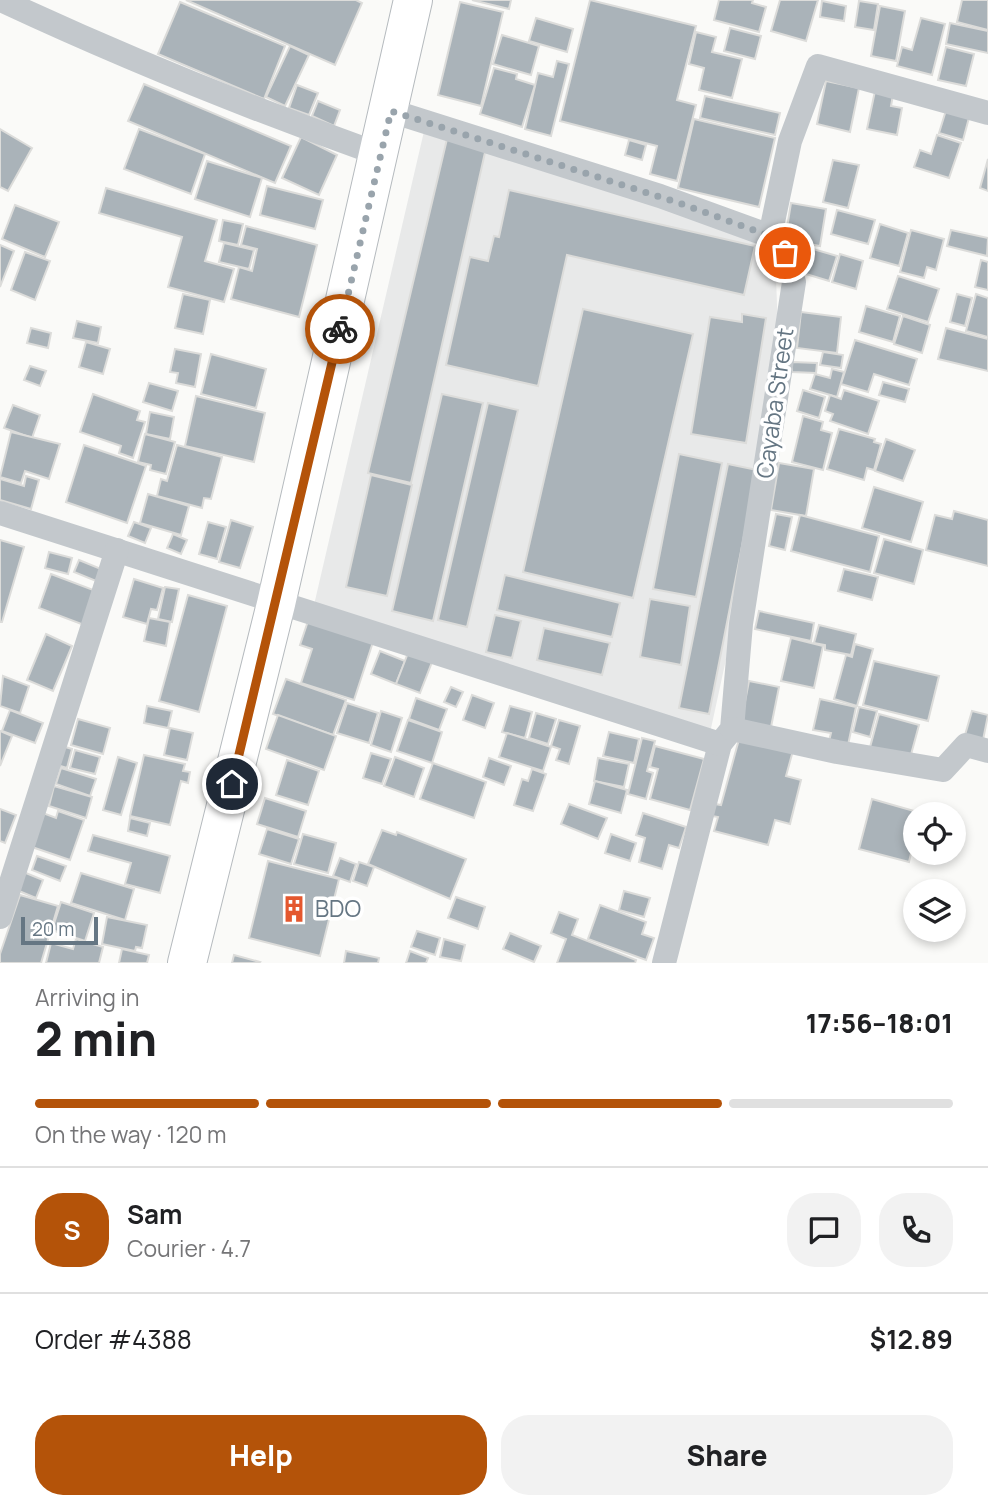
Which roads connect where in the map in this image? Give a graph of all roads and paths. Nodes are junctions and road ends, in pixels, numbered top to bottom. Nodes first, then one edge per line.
1 (1, 0) edge
2 (413, 0) edge
3 (391, 111) junction
4 (988, 113) edge
5 (381, 155) junction
6 (770, 236) junction
7 (0, 513) edge
8 (117, 550) junction
9 (276, 604) junction
10 (726, 737) junction
11 (988, 751) edge
12 (0, 917) edge
13 (187, 963) edge
14 (664, 963) edge

1 - 5 street
2 - 3 main road
3 - 5 main road
3 - 6 street
4 - 6 street
5 - 9 main road
6 - 10 street, Cayaba Street
7 - 8 street
8 - 9 street
8 - 12 street
9 - 10 street
9 - 13 main road
10 - 11 street
10 - 14 street, Cayaba Street

